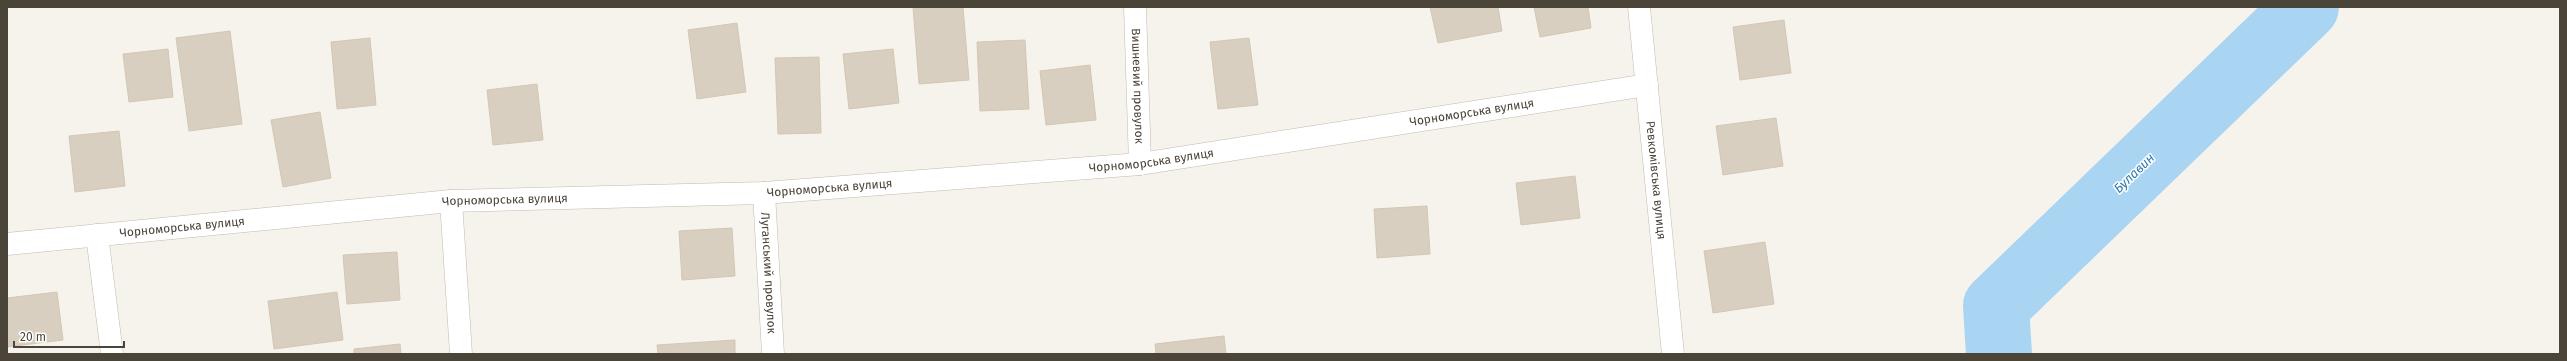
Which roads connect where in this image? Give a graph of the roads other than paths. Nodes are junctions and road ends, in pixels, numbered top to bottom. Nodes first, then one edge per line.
1 (1135, 7) edge
2 (1639, 7) edge
3 (1647, 85) junction
4 (1140, 164) junction
5 (764, 193) junction
6 (451, 201) junction
7 (98, 235) junction
8 (7, 244) edge
9 (112, 354) edge
10 (461, 354) edge
11 (773, 354) edge
12 (1673, 354) edge

1 - 4 street, Вишневий провулок
2 - 3 street, Ревкомівська вулиця
3 - 4 street, Чорноморська вулиця
3 - 12 street, Ревкомівська вулиця
4 - 5 street, Чорноморська вулиця
5 - 6 street, Чорноморська вулиця
5 - 11 street, Луганський провулок
6 - 7 street, Чорноморська вулиця
6 - 10 street
7 - 8 street, Чорноморська вулиця
7 - 9 street

